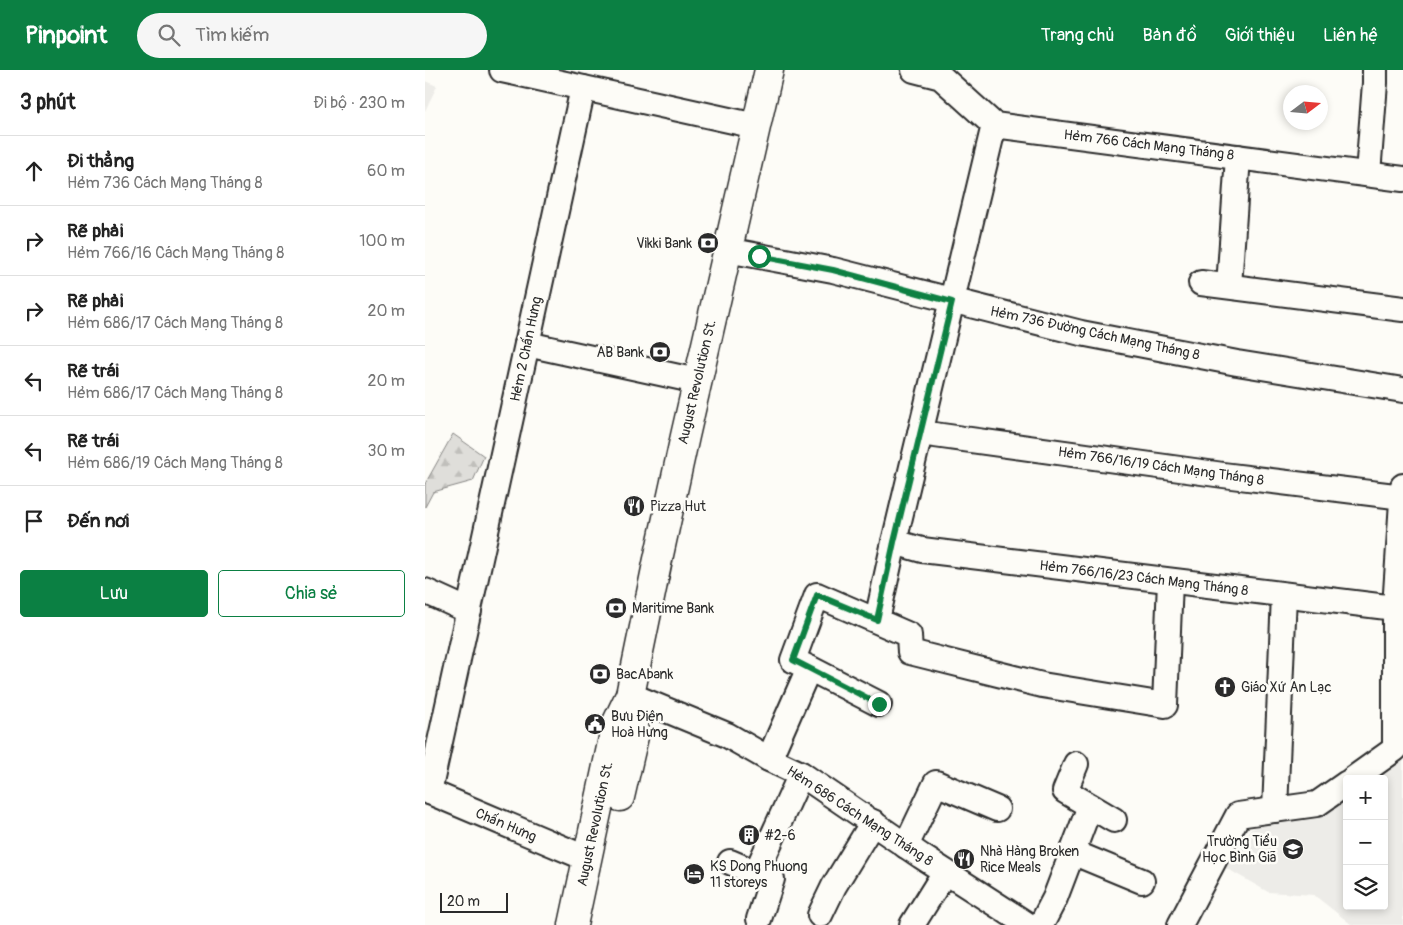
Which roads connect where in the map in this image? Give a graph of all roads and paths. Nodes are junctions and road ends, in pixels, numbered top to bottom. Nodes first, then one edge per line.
1 (502, 70) edge
2 (769, 70) edge
3 (914, 70) edge
4 (1375, 70) edge
5 (583, 88) junction
6 (994, 125) junction
7 (756, 126) junction
8 (1239, 157) junction
9 (1368, 174) junction
10 (1403, 179) edge
11 (727, 250) junction
12 (1201, 284) dead end
13 (1229, 286) junction
14 (952, 302) junction
15 (1403, 309) edge
16 (527, 344) junction
17 (697, 381) junction
18 (1403, 390) edge
19 (920, 433) junction
20 (1403, 493) edge
21 (894, 542) junction
22 (1170, 581) junction
23 (425, 591) edge
24 (1284, 595) junction
25 (1399, 609) edge
26 (469, 611) junction
27 (877, 620) junction
28 (809, 668) junction
29 (631, 695) junction
30 (879, 704) dead end
31 (1399, 740) edge
32 (769, 760) junction
33 (1076, 764) dead end
34 (801, 774) junction
35 (1358, 775) edge
36 (1343, 786) edge
37 (427, 791) edge
38 (1090, 806) junction
39 (997, 809) dead end
40 (1275, 810) junction
41 (1114, 820) dead end
42 (873, 822) junction
43 (906, 846) junction
44 (1072, 852) junction
45 (587, 859) junction
46 (730, 862) dead end
47 (945, 872) junction
48 (756, 873) junction
49 (1142, 881) dead end
50 (820, 915) dead end
51 (759, 919) dead end
52 (1184, 924) edge
53 (573, 925) edge
54 (591, 925) edge
55 (912, 925) edge
56 (1028, 925) edge
57 (1041, 925) edge

1 - 5 street
2 - 7 main road, August Revolution St.
3 - 6 street
4 - 9 street
5 - 7 street
5 - 16 street, Hẻm 2 Chấn Hưng
6 - 8 street, Hẻm 766 Cách Mạng Tháng 8
6 - 14 street
7 - 11 main road, August Revolution St.
8 - 9 street, Hẻm 766 Cách Mạng Tháng 8
8 - 13 street
9 - 10 street, Hẻm 766 Cách Mạng Tháng 8
11 - 14 street, Hẻm 736 Đường Cách Mạng Tháng 8
11 - 17 main road, August Revolution St.
12 - 13 street
13 - 15 street
14 - 18 street, Hẻm 736 Đường Cách Mạng Tháng 8
14 - 19 street
16 - 17 street
16 - 26 street, Hẻm 2 Chấn Hưng
17 - 29 main road, August Revolution St.
19 - 20 street, Hẻm 766/16/19 Cách Mạng Tháng 8
19 - 21 street
20 - 25 street
21 - 22 street, Hẻm 766/16/23 Cách Mạng Tháng 8
21 - 27 street
22 - 24 street, Hẻm 766/16/23 Cách Mạng Tháng 8
22 - 27 street
23 - 26 street
24 - 25 street, Hẻm 766/16/23 Cách Mạng Tháng 8
24 - 40 street
25 - 31 street
26 - 37 street, Hẻm 2 Chấn Hưng
27 - 28 street
28 - 30 street
28 - 32 street
29 - 32 street, Hẻm 686 Cách Mạng Tháng 8
29 - 45 main road, August Revolution St.
29 - 54 main road, August Revolution St.
31 - 35 street
32 - 34 street, Hẻm 686 Cách Mạng Tháng 8
33 - 38 street
34 - 42 street, Hẻm 686 Cách Mạng Tháng 8
34 - 48 street
36 - 40 street
37 - 45 street, Chấn Hưng
38 - 41 street
38 - 44 street
39 - 43 street
40 - 52 street
42 - 43 street, Hẻm 686 Cách Mạng Tháng 8
42 - 50 street
43 - 47 street, Hẻm 686 Cách Mạng Tháng 8
44 - 49 street
44 - 57 street
45 - 53 main road, August Revolution St.
46 - 48 street
47 - 55 street
47 - 56 street, Hẻm 686 Cách Mạng Tháng 8
48 - 51 street

